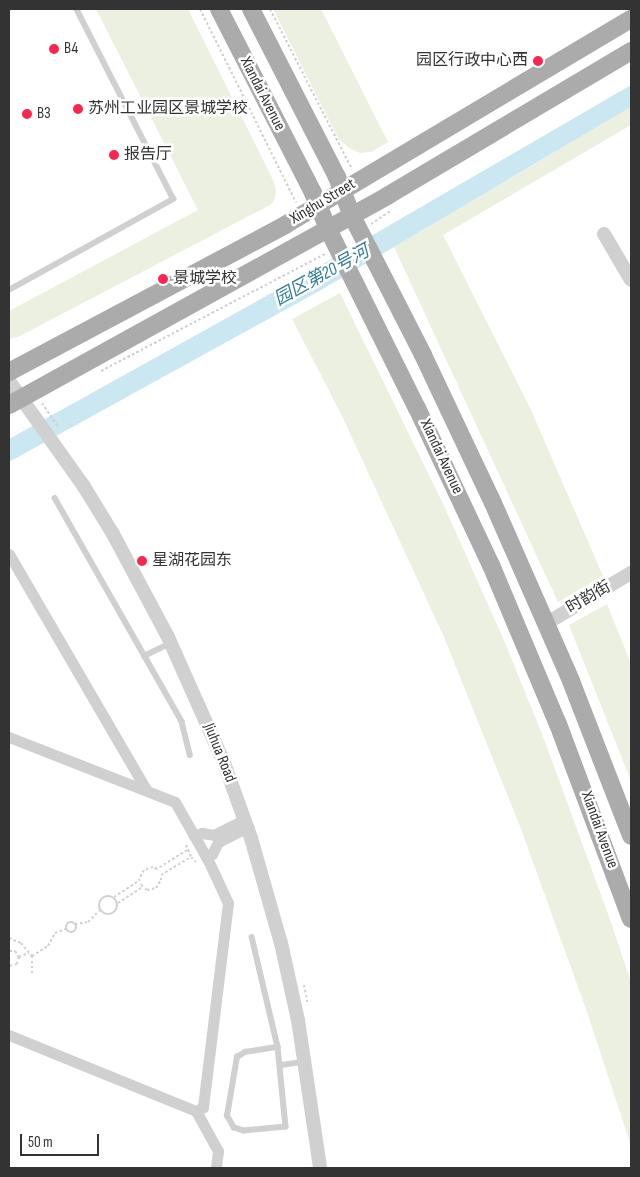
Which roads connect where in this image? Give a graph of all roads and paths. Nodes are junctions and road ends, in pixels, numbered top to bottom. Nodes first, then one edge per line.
1 (76, 9) edge
2 (200, 9) edge
3 (219, 9) edge
4 (251, 9) edge
5 (270, 9) edge
6 (631, 19) edge
7 (631, 51) edge
8 (357, 181) junction
9 (342, 191) junction
10 (318, 205) junction
11 (302, 214) junction
12 (352, 216) junction
13 (320, 233) junction
14 (604, 234) dead end
15 (331, 253) junction
16 (631, 280) edge
17 (9, 290) edge
18 (9, 372) edge
19 (9, 382) edge
20 (15, 402) edge
21 (44, 418) junction
22 (57, 436) junction
23 (55, 498) dead end
24 (9, 554) edge
25 (631, 573) edge
26 (546, 622) junction
27 (171, 643) junction
28 (144, 656) junction
29 (9, 737) edge
30 (190, 755) dead end
31 (147, 791) junction
32 (247, 823) junction
33 (194, 836) junction
34 (631, 836) edge
35 (187, 850) dead end
36 (191, 857) dead end
37 (206, 857) junction
38 (140, 881) junction
39 (143, 888) junction
40 (114, 897) junction
41 (117, 904) junction
42 (100, 910) junction
43 (631, 919) edge
44 (75, 924) junction
45 (66, 928) junction
46 (252, 937) dead end
47 (9, 938) edge
48 (9, 950) edge
49 (29, 953) junction
50 (32, 956) junction
51 (19, 957) junction
52 (9, 966) edge
53 (32, 975) dead end
54 (9, 1035) edge
55 (278, 1047) junction
56 (306, 1062) junction
57 (281, 1065) junction
58 (196, 1111) junction
59 (216, 1168) edge
60 (320, 1168) edge

1 - 17 lane
2 - 11 path
3 - 10 main road, Xiandai Avenue
4 - 9 main road, Xiandai Avenue
5 - 8 path
6 - 8 main road, Xinghu Street
7 - 12 main road, Xinghu Street
8 - 9 main road, Xinghu Street
9 - 10 main road, Xinghu Street
9 - 12 main road, Xiandai Avenue
10 - 11 main road, Xinghu Street
10 - 13 main road, Xiandai Avenue
11 - 18 main road, Xinghu Street
12 - 13 main road, Xinghu Street
12 - 26 main road, Xiandai Avenue
13 - 15 main road, Xiandai Avenue
13 - 15 path
13 - 20 main road, Xinghu Street
14 - 16 street
15 - 43 main road, Xiandai Avenue
19 - 20 street, Jiuhua Road
20 - 21 street, Jiuhua Road
21 - 22 street, Jiuhua Road
21 - 22 path
22 - 27 street, Jiuhua Road
23 - 28 lane
24 - 31 street
25 - 26 street, 时韵街
26 - 34 main road, Xiandai Avenue
27 - 28 lane
27 - 32 street, Jiuhua Road
28 - 30 lane
29 - 31 street
31 - 33 street
32 - 33 street
32 - 37 street
32 - 56 street, Jiuhua Road
33 - 37 street
35 - 38 path
36 - 39 path
37 - 58 street
38 - 39 path
38 - 40 path
39 - 41 path
40 - 41 path
40 - 42 path
41 - 42 path
42 - 44 path
44 - 45 path
44 - 45 path
45 - 50 path
46 - 55 lane
47 - 49 path
48 - 51 path
49 - 50 path
49 - 51 path
50 - 53 path
51 - 52 path
54 - 58 street
55 - 57 lane
55 - 57 lane
56 - 57 lane
56 - 60 street, Jiuhua Road
58 - 59 street

